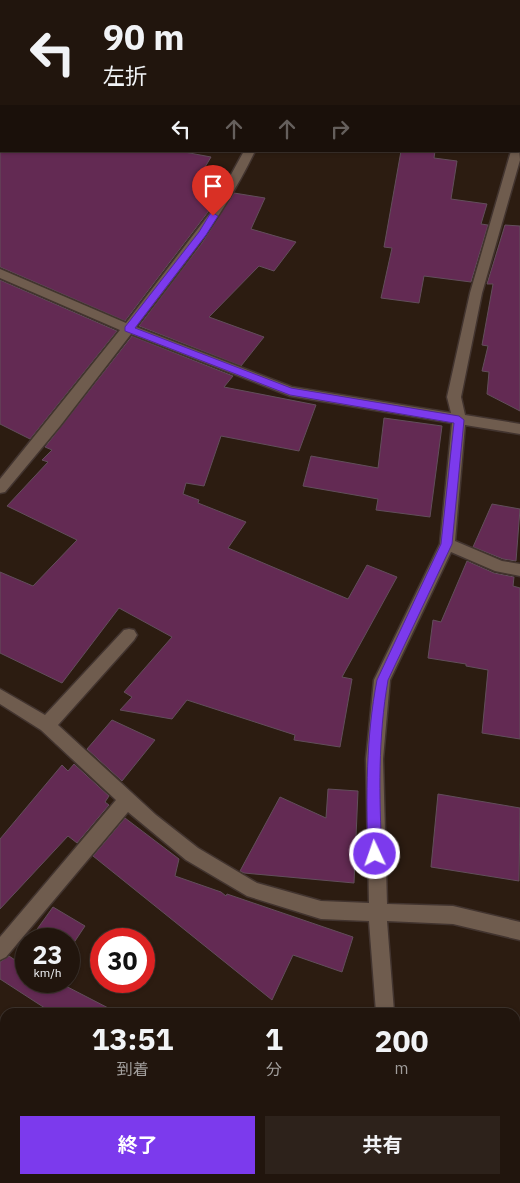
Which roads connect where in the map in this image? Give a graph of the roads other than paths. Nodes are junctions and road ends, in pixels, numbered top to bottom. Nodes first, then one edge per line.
1 (250, 152) edge
2 (517, 152) edge
3 (0, 274) edge
4 (128, 329) junction
5 (459, 420) junction
6 (520, 428) edge
7 (0, 488) edge
8 (447, 544) junction
9 (520, 570) edge
10 (129, 635) dead end
11 (0, 696) edge
12 (46, 725) junction
13 (127, 800) junction
14 (378, 913) junction
15 (520, 931) edge
16 (0, 951) edge
17 (385, 1008) edge

1 - 4 street
2 - 5 street
3 - 4 street
4 - 5 street
4 - 7 street
5 - 6 street
5 - 8 street
8 - 9 street
8 - 14 street
10 - 12 street
11 - 12 street
12 - 13 street
13 - 14 street
13 - 16 street
14 - 15 street
14 - 17 street

